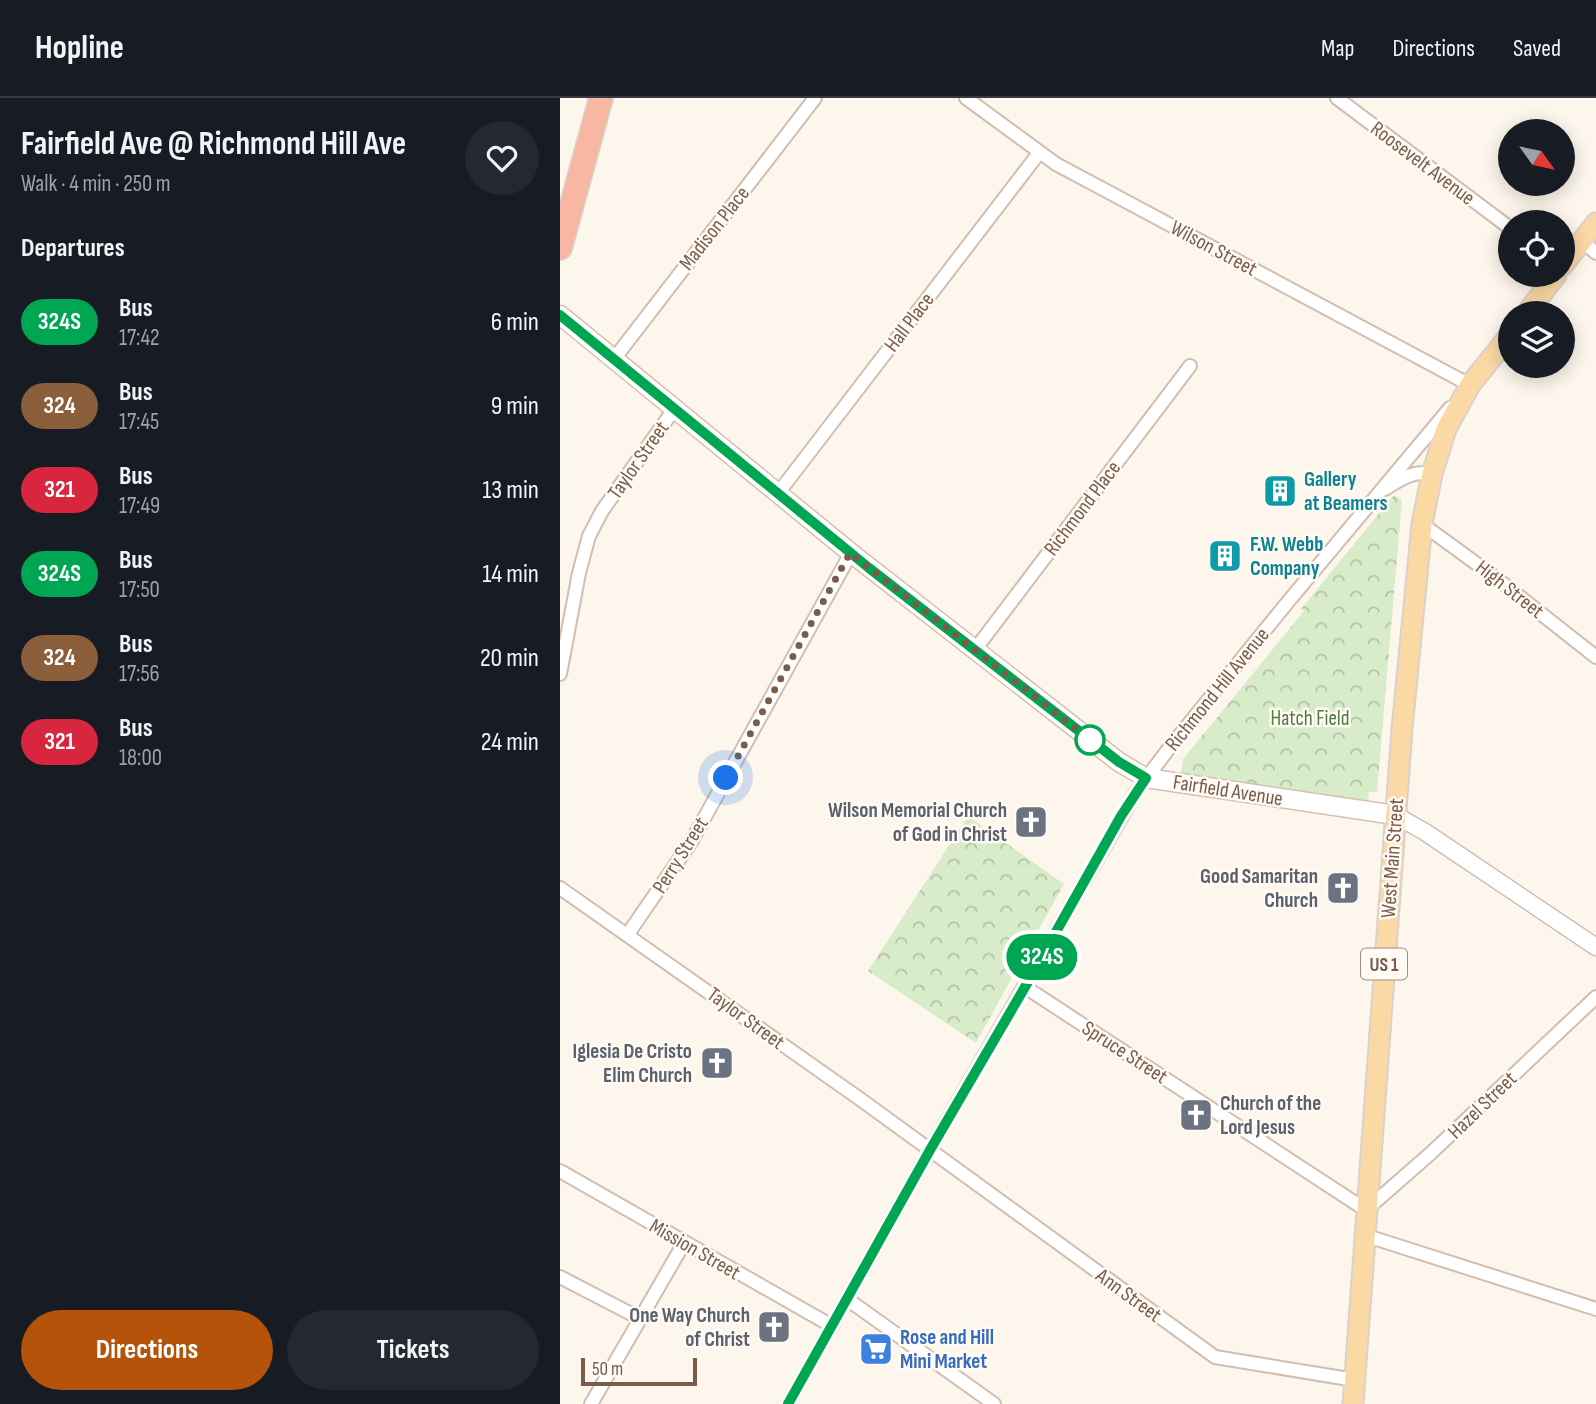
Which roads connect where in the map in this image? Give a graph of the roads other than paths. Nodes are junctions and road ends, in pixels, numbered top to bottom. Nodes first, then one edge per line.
1 (601, 98) edge
2 (814, 98) edge
3 (966, 98) edge
4 (1337, 98) edge
5 (1039, 153) junction
6 (1498, 219) edge
7 (1596, 223) edge
8 (1589, 247) edge
9 (560, 248) edge
10 (1547, 287) edge
11 (1536, 301) edge
12 (560, 315) edge
13 (1498, 350) edge
14 (614, 359) junction
15 (1190, 366) dead end
16 (1470, 385) junction
17 (675, 408) junction
18 (1432, 474) junction
19 (779, 492) junction
20 (1373, 497) junction
21 (1422, 524) junction
22 (850, 553) junction
23 (974, 651) junction
24 (1596, 657) edge
25 (560, 674) edge
26 (1146, 778) junction
27 (1395, 815) junction
28 (560, 888) edge
29 (628, 934) junction
30 (1596, 947) edge
31 (1025, 987) junction
32 (1596, 997) edge
33 (930, 1150) junction
34 (560, 1171) edge
35 (1366, 1210) junction
36 (1364, 1235) junction
37 (684, 1243) junction
38 (560, 1277) edge
39 (847, 1299) junction
40 (1596, 1309) edge
41 (639, 1318) junction
42 (832, 1326) junction
43 (1354, 1380) junction
44 (591, 1404) edge
45 (788, 1404) edge
46 (994, 1404) edge
47 (1353, 1404) edge

1 - 9 highway
2 - 14 street, Madison Place
3 - 5 street, Wilson Street
4 - 6 street, Roosevelt Avenue
5 - 16 street, Wilson Street
5 - 19 street, Hall Place
7 - 8 main road
10 - 11 main road
12 - 14 main road, Fairfield Avenue
13 - 16 main road, West Main Street / US 1
14 - 17 main road, Fairfield Avenue
15 - 23 street, Richmond Place
16 - 18 main road, West Main Street / US 1
16 - 20 street, Richmond Hill Avenue
17 - 19 main road, Fairfield Avenue
17 - 25 street, Taylor Street
18 - 20 street, Richmond Hill Avenue
18 - 21 main road, West Main Street / US 1
19 - 22 main road, Fairfield Avenue
20 - 26 street, Richmond Hill Avenue
21 - 24 street, High Street
21 - 27 main road, West Main Street / US 1
22 - 23 main road, Fairfield Avenue
22 - 29 street, Perry Street
23 - 26 main road, Fairfield Avenue
26 - 27 main road, Fairfield Avenue
26 - 31 street, Richmond Hill Avenue
27 - 30 street, Fairfield Avenue
27 - 35 main road, West Main Street / US 1
28 - 29 street, Taylor Street
29 - 33 street, Taylor Street
31 - 33 street, Richmond Hill Avenue
31 - 35 street, Spruce Street
32 - 35 street, Hazel Street
33 - 39 street, Richmond Hill Avenue
33 - 43 street, Ann Street
34 - 37 street, Mission Street
35 - 36 main road, West Main Street / US 1
36 - 40 street
36 - 43 main road, West Main Street / US 1
37 - 41 street
37 - 42 street, Mission Street
38 - 41 street
39 - 42 street, Richmond Hill Avenue
39 - 46 street
41 - 44 street
42 - 45 street, Richmond Hill Avenue
43 - 47 main road, West Main Street / US 1

